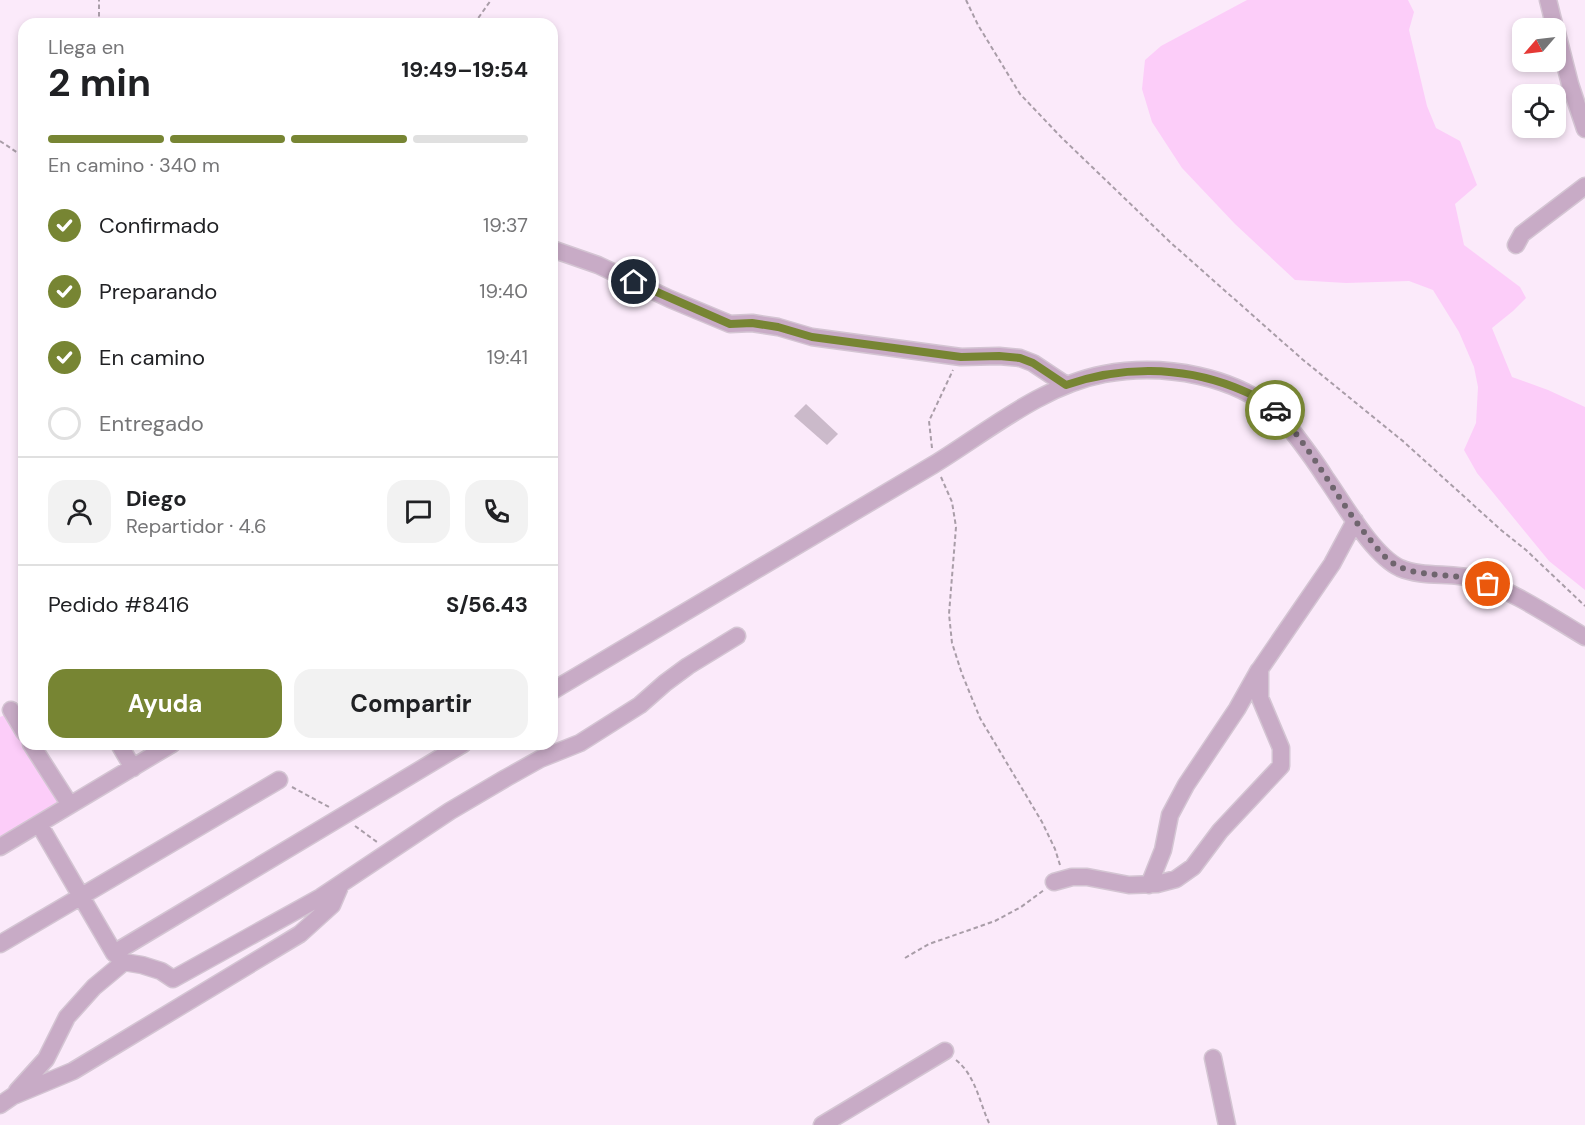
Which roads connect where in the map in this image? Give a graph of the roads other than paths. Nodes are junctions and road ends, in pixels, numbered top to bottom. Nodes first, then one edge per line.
1 (1548, 0) edge
2 (1552, 18) edge
3 (1566, 69) edge
4 (1585, 129) edge
5 (1585, 186) edge
6 (1516, 245) dead end
7 (558, 251) edge
8 (1066, 385) junction
9 (1355, 521) junction
10 (737, 636) dead end
11 (1585, 637) edge
12 (1260, 669) junction
13 (558, 687) edge
14 (36, 750) edge
15 (122, 750) edge
16 (162, 750) edge
17 (454, 750) edge
18 (133, 768) junction
19 (279, 780) dead end
20 (70, 805) junction
21 (39, 824) junction
22 (0, 847) edge
23 (1059, 881) road end
24 (341, 883) junction
25 (1149, 885) junction
26 (80, 896) junction
27 (0, 944) edge
28 (119, 957) junction
29 (945, 1051) road end
30 (1213, 1058) dead end
31 (6, 1101) edge
32 (822, 1125) edge
33 (1227, 1125) edge

1 - 2 street
3 - 4 street
5 - 6 street
7 - 8 street
8 - 9 street
8 - 13 street
9 - 11 street
9 - 12 street
10 - 24 street
12 - 25 street
12 - 25 street
14 - 20 street
15 - 18 street
16 - 18 street
17 - 28 street
18 - 20 street
19 - 26 street
20 - 21 street
21 - 22 street
21 - 26 street
23 - 25 street
24 - 28 street
24 - 31 street
26 - 27 street
26 - 28 street
28 - 31 street
29 - 32 street
30 - 33 street

